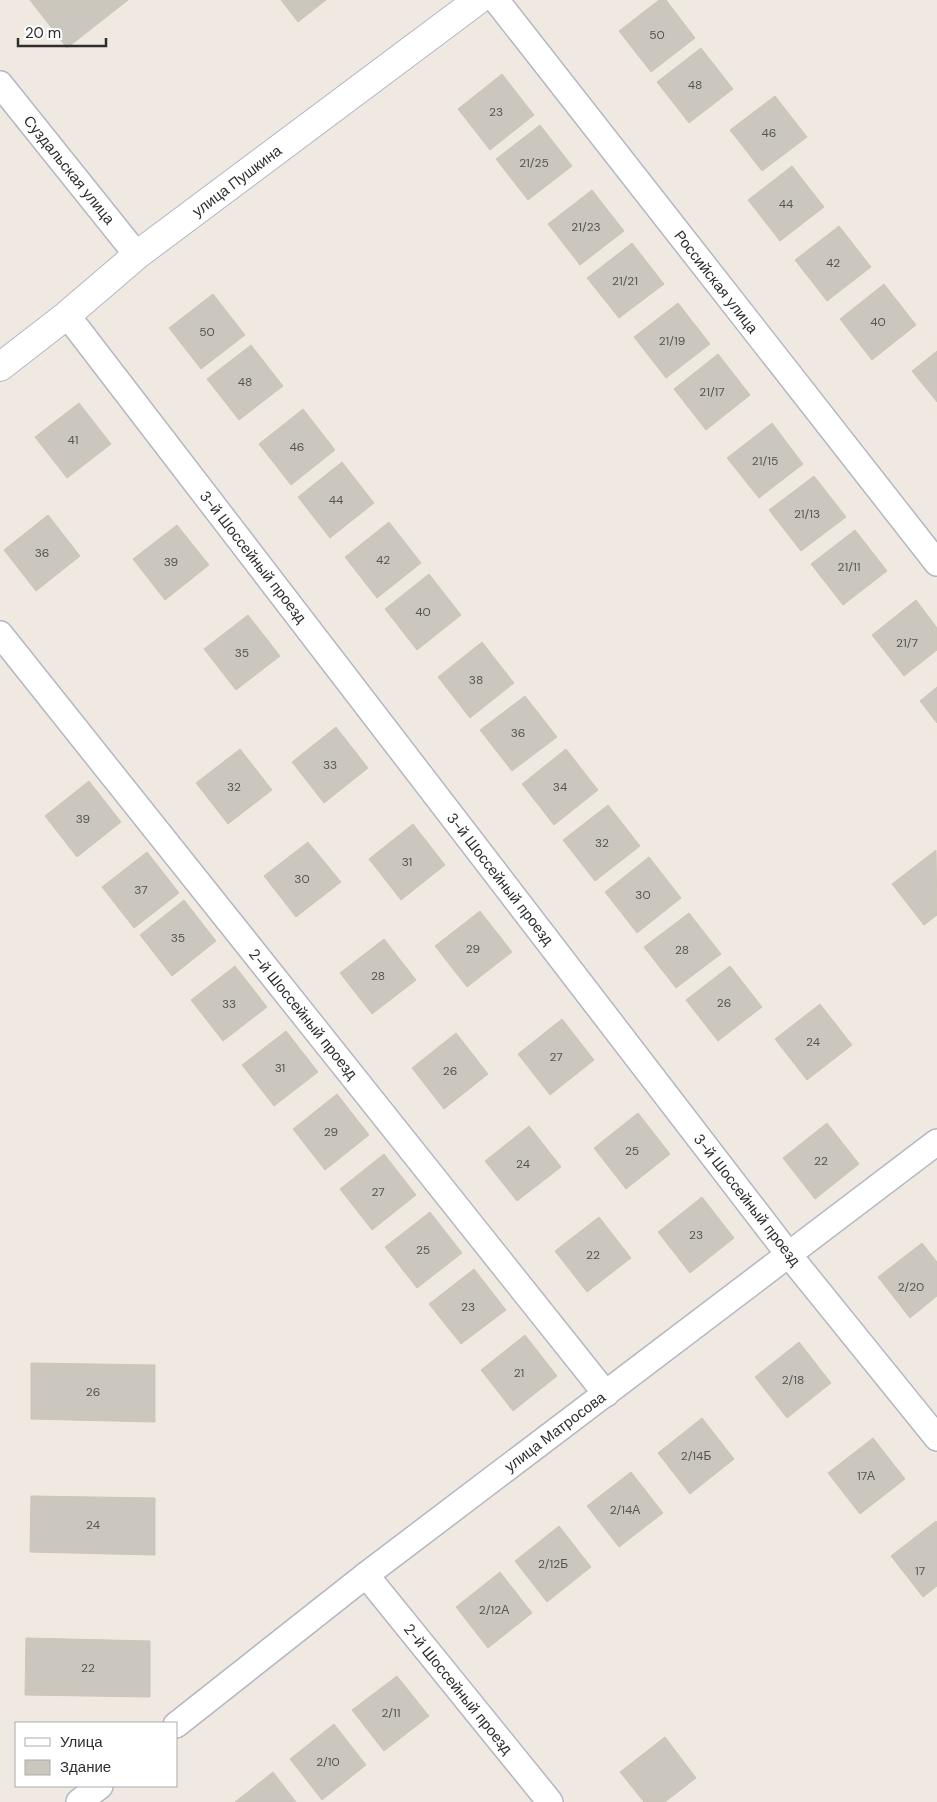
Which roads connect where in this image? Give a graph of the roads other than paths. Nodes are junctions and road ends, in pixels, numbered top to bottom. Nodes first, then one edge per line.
1 (478, 0) edge
2 (496, 0) edge
3 (0, 84) edge
4 (137, 255) junction
5 (67, 315) junction
6 (0, 367) edge
7 (937, 564) edge
8 (0, 634) edge
9 (937, 1142) edge
10 (789, 1255) junction
11 (606, 1394) junction
12 (937, 1438) edge
13 (366, 1575) junction
14 (178, 1723) edge
15 (99, 1787) edge
16 (79, 1802) edge
17 (550, 1802) edge

1 - 4 street, улица Пушкина
2 - 7 street, Российская улица
3 - 4 street, Суздальская улица
4 - 5 street, улица Пушкина
5 - 6 street, улица Пушкина
5 - 10 street, 3-й Шоссейный проезд
8 - 11 street, 2-й Шоссейный проезд
9 - 10 street, улица Матросова
10 - 11 street, улица Матросова
10 - 12 street, 3-й Шоссейный проезд
11 - 13 street, улица Матросова
13 - 14 street, улица Матросова
13 - 17 street, 2-й Шоссейный проезд
15 - 16 street

